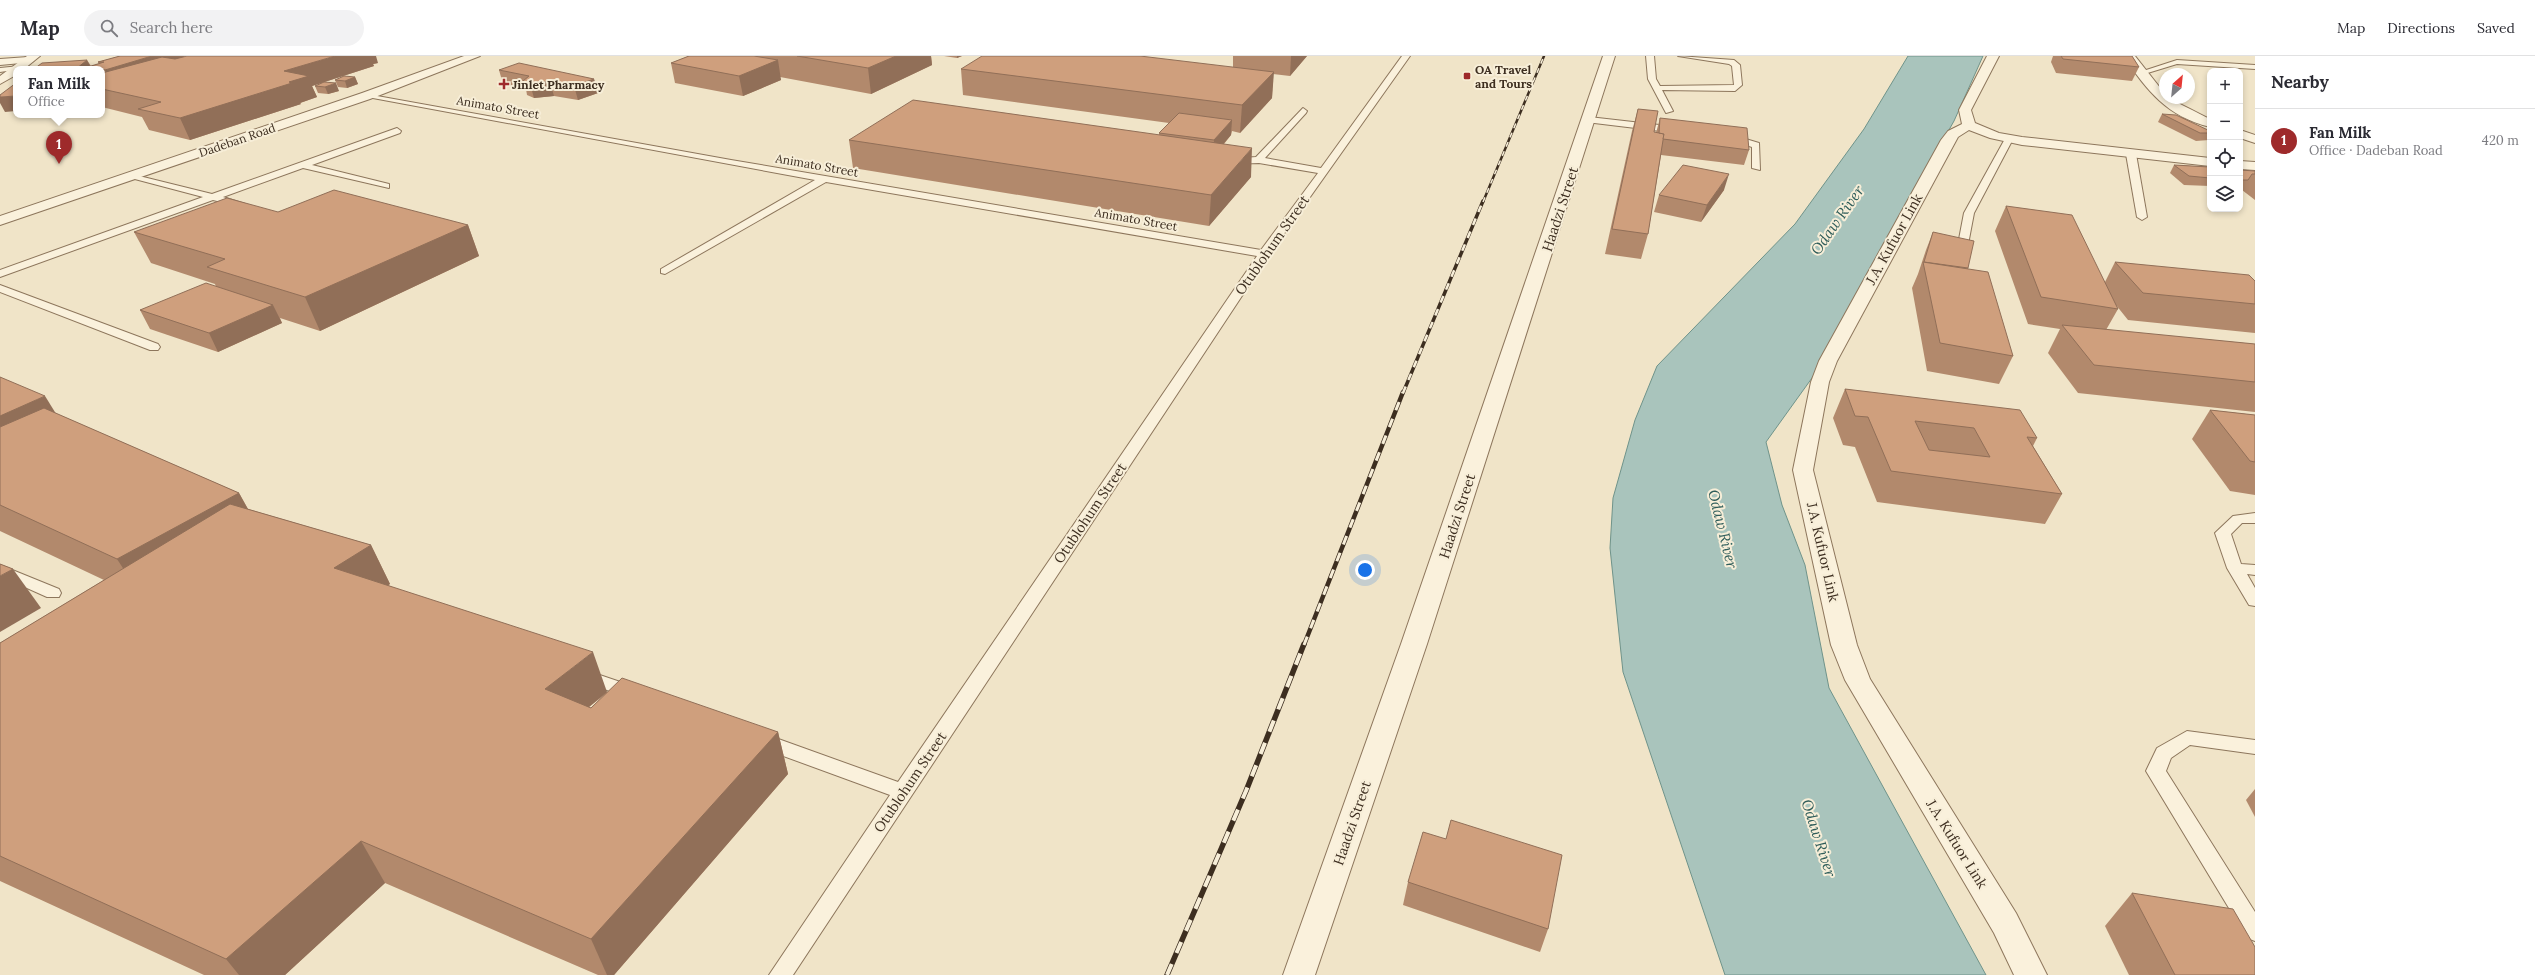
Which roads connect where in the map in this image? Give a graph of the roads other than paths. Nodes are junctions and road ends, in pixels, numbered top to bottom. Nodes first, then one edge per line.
1 (474, 56) edge
2 (1406, 56) edge
3 (1609, 56) edge
4 (1650, 56) edge
5 (1682, 56) edge
6 (1993, 56) edge
7 (2129, 56) edge
8 (31, 58) edge
9 (0, 62) edge
10 (20, 66) edge
11 (2255, 67) edge
12 (13, 68) edge
13 (0, 70) edge
14 (13, 71) edge
15 (2141, 73) junction
16 (0, 81) edge
17 (1658, 88) junction
18 (366, 96) junction
19 (1303, 111) dead end
20 (1669, 111) dead end
21 (1589, 120) junction
22 (2207, 122) edge
23 (1969, 125) junction
24 (397, 131) dead end
25 (1683, 131) edge
26 (2243, 135) edge
27 (1722, 136) edge
28 (2010, 139) junction
29 (2255, 139) edge
30 (2132, 154) junction
31 (1259, 160) junction
32 (1224, 161) edge
33 (2207, 162) edge
34 (302, 165) junction
35 (2243, 165) edge
36 (2255, 166) edge
37 (1757, 168) dead end
38 (1325, 170) junction
39 (134, 176) junction
40 (824, 179) junction
41 (386, 186) dead end
42 (213, 197) junction
43 (249, 208) edge
44 (2142, 217) dead end
45 (0, 222) edge
46 (1264, 254) junction
47 (1961, 255) edge
48 (665, 271) dead end
49 (0, 274) edge
50 (0, 288) edge
51 (154, 346) dead end
52 (2255, 518) edge
53 (2235, 568) junction
54 (0, 570) edge
55 (2255, 570) edge
56 (53, 594) dead end
57 (2255, 601) edge
58 (566, 669) edge
59 (648, 699) edge
60 (746, 735) edge
61 (2255, 747) edge
62 (903, 792) junction
63 (2255, 931) edge
64 (780, 975) edge
65 (1299, 975) edge
66 (2031, 975) edge

1 - 18 street, Dadeban Road
2 - 38 lane, Otublohum Street
3 - 21 street, Haadzi Street
4 - 17 lane
5 - 17 lane
6 - 23 street
7 - 15 street
8 - 9 street
8 - 10 street
11 - 15 lane
12 - 13 lane
14 - 16 street
15 - 22 street
17 - 20 lane
18 - 39 street, Dadeban Road
18 - 40 lane, Animato Street
19 - 31 lane
21 - 25 lane
21 - 65 street, Haadzi Street
23 - 28 street
23 - 66 street, J.A. Kufuor Link
24 - 34 lane
26 - 29 street
27 - 37 lane
28 - 30 street
28 - 47 lane
30 - 33 street
30 - 44 lane
31 - 32 lane
31 - 38 lane
34 - 41 lane
34 - 42 lane
35 - 36 street
38 - 46 lane, Otublohum Street
39 - 42 lane
39 - 45 street, Dadeban Road
40 - 46 lane, Animato Street
40 - 48 lane
42 - 43 lane
42 - 49 lane
46 - 62 lane, Otublohum Street
50 - 51 lane
52 - 53 lane
53 - 55 lane
53 - 57 lane
54 - 56 lane
58 - 59 lane
60 - 62 lane
61 - 63 lane
62 - 64 lane, Otublohum Street

